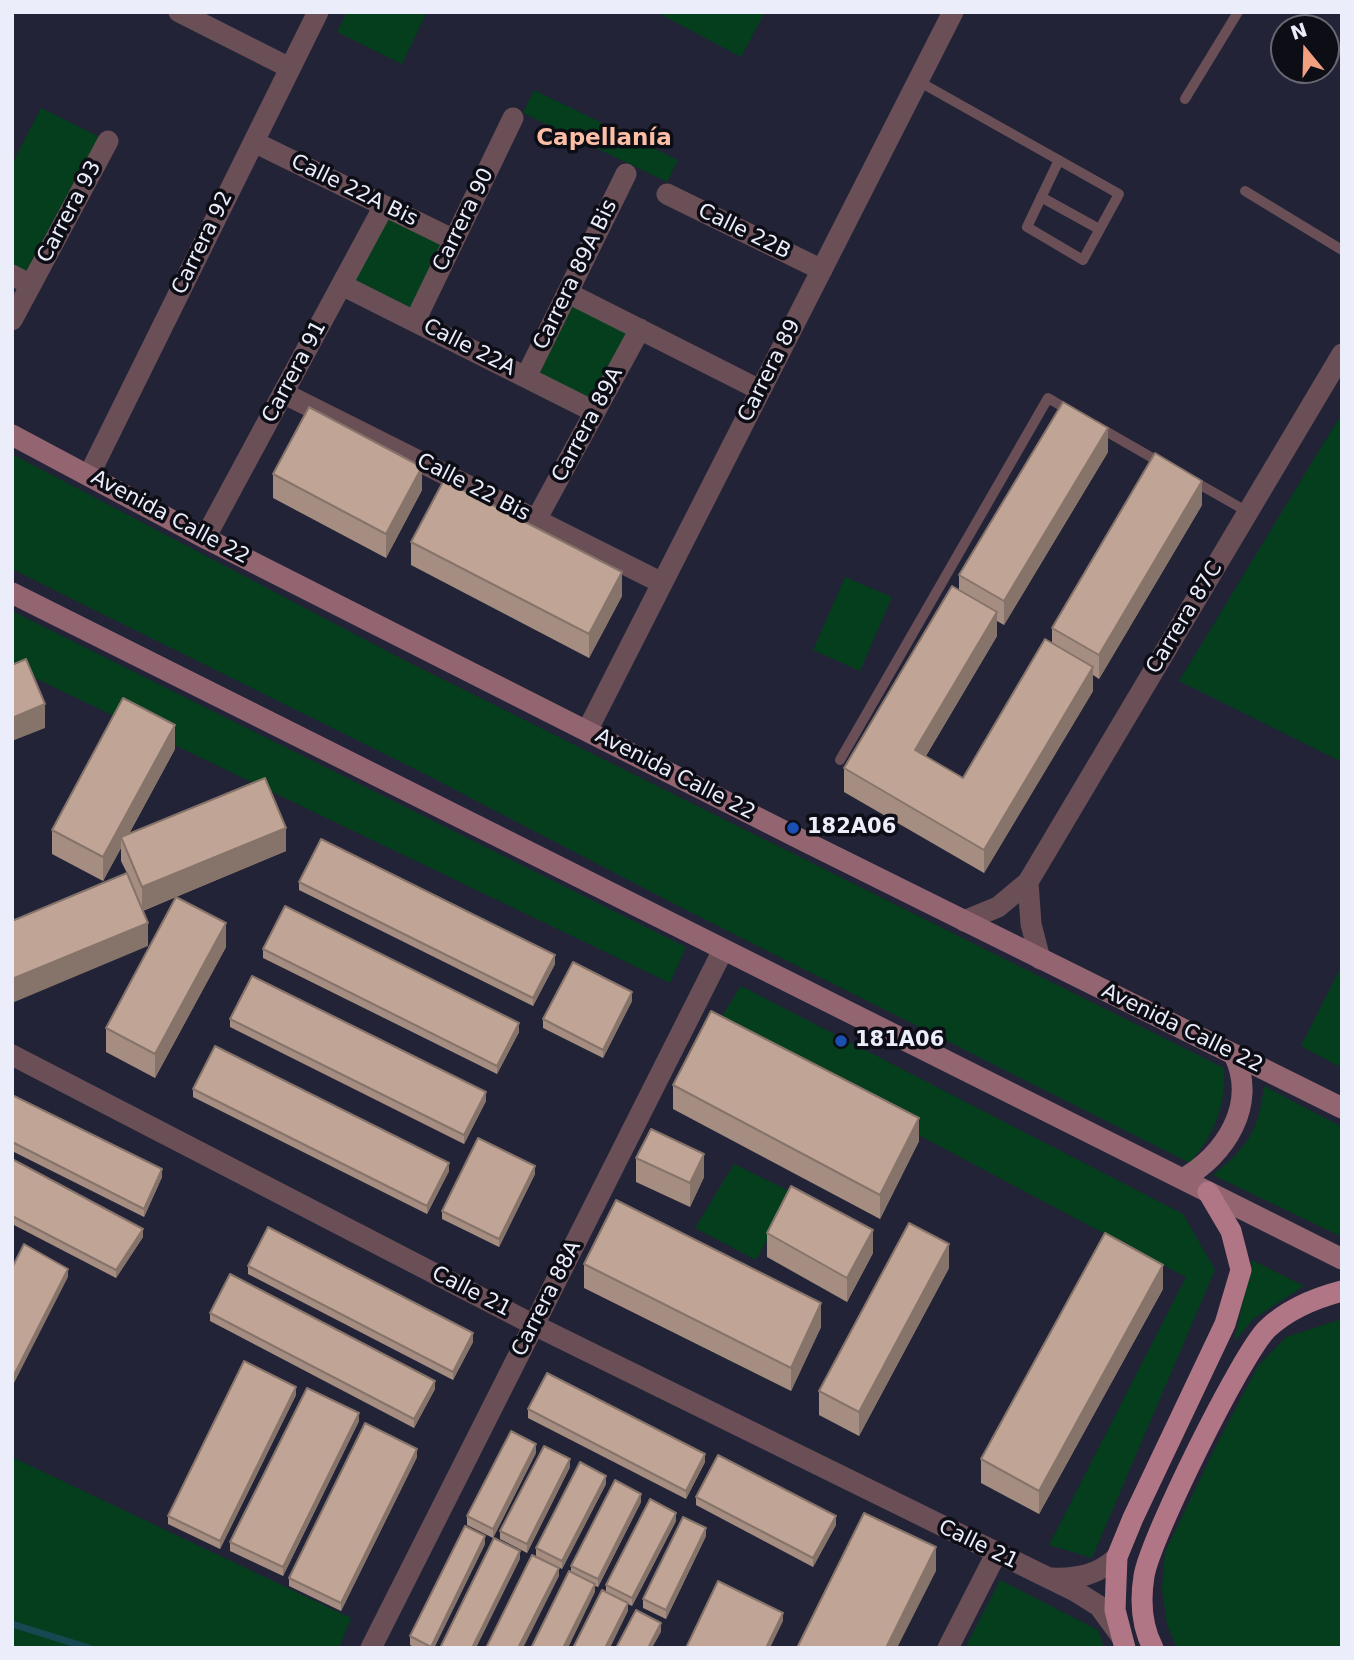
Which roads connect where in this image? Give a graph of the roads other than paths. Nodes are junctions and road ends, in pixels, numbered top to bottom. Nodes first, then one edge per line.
1 (178, 12) edge
2 (318, 12) edge
3 (953, 12) edge
4 (1238, 12) edge
5 (290, 68) junction
6 (918, 81) junction
7 (1185, 99) dead end
8 (513, 118) dead end
9 (108, 141) dead end
10 (254, 142) junction
11 (1059, 160) junction
12 (626, 174) dead end
13 (1245, 191) dead end
14 (667, 194) dead end
15 (1041, 197) junction
16 (384, 206) junction
17 (1099, 229) junction
18 (454, 240) junction
19 (1342, 250) edge
20 (822, 270) junction
21 (22, 280) edge
22 (342, 285) junction
23 (568, 293) junction
24 (12, 320) edge
25 (415, 321) junction
26 (640, 329) junction
27 (1342, 354) edge
28 (526, 377) junction
29 (761, 390) junction
30 (284, 393) junction
31 (595, 412) junction
32 (12, 435) edge
33 (89, 475) junction
34 (1248, 512) junction
35 (536, 520) junction
36 (205, 538) junction
37 (662, 583) junction
38 (12, 593) edge
39 (588, 729) junction
40 (840, 760) dead end
41 (1028, 882) junction
42 (964, 921) junction
43 (723, 950) junction
44 (1040, 959) junction
45 (12, 1055) edge
46 (1234, 1055) junction
47 (1342, 1108) edge
48 (1182, 1179) junction
49 (1208, 1192) junction
50 (1342, 1259) edge
51 (1342, 1291) edge
52 (534, 1325) junction
53 (996, 1554) junction
54 (1117, 1557) junction
55 (1046, 1577) junction
56 (1123, 1642) edge
57 (371, 1648) edge
58 (948, 1648) edge
59 (1153, 1648) edge

1 - 5 street
2 - 5 street, Carrera 92
3 - 6 street, Carrera 89
4 - 7 lane
5 - 10 street, Carrera 92
6 - 11 lane
6 - 20 street, Carrera 89
8 - 18 street, Carrera 90
9 - 21 street, Carrera 93
10 - 16 street, Calle 22A Bis
10 - 33 street, Carrera 92
11 - 15 lane
11 - 17 lane
12 - 23 street, Carrera 89A Bis
13 - 19 lane
14 - 20 street, Calle 22B
15 - 17 lane
15 - 17 lane
16 - 18 street, Calle 22A Bis
16 - 22 street, Carrera 91
18 - 25 street, Carrera 90
20 - 29 street, Carrera 89
21 - 24 street, Carrera 93
22 - 25 street, Calle 22A
22 - 30 street, Carrera 91
23 - 26 street
23 - 28 street, Carrera 89A Bis
25 - 28 street, Calle 22A
26 - 29 street
26 - 31 street, Carrera 89A
27 - 34 street, Carrera 87C
28 - 31 street, Calle 22A
29 - 37 street, Carrera 89
30 - 35 street, Calle 22 Bis
30 - 36 street, Carrera 91
31 - 35 street, Carrera 89A
32 - 33 main road, Avenida Calle 22
33 - 36 main road, Avenida Calle 22
34 - 40 lane
34 - 41 street, Carrera 87C
35 - 37 street, Calle 22 Bis
36 - 39 main road, Avenida Calle 22
37 - 39 street, Carrera 89
38 - 43 main road
39 - 42 main road, Avenida Calle 22
41 - 42 street, Carrera 87C
41 - 44 street
42 - 44 main road, Avenida Calle 22
43 - 48 main road
43 - 52 street, Carrera 88A
44 - 46 main road, Avenida Calle 22
45 - 52 street, Calle 21
46 - 47 main road, Avenida Calle 22
46 - 48 main road
48 - 49 main road
49 - 50 main road
49 - 54 main road
51 - 59 main road
52 - 53 street, Calle 21
52 - 57 street, Carrera 88A
53 - 55 street, Calle 21
53 - 58 street
54 - 55 street, Calle 21
54 - 56 main road
55 - 56 street, Calle 21

